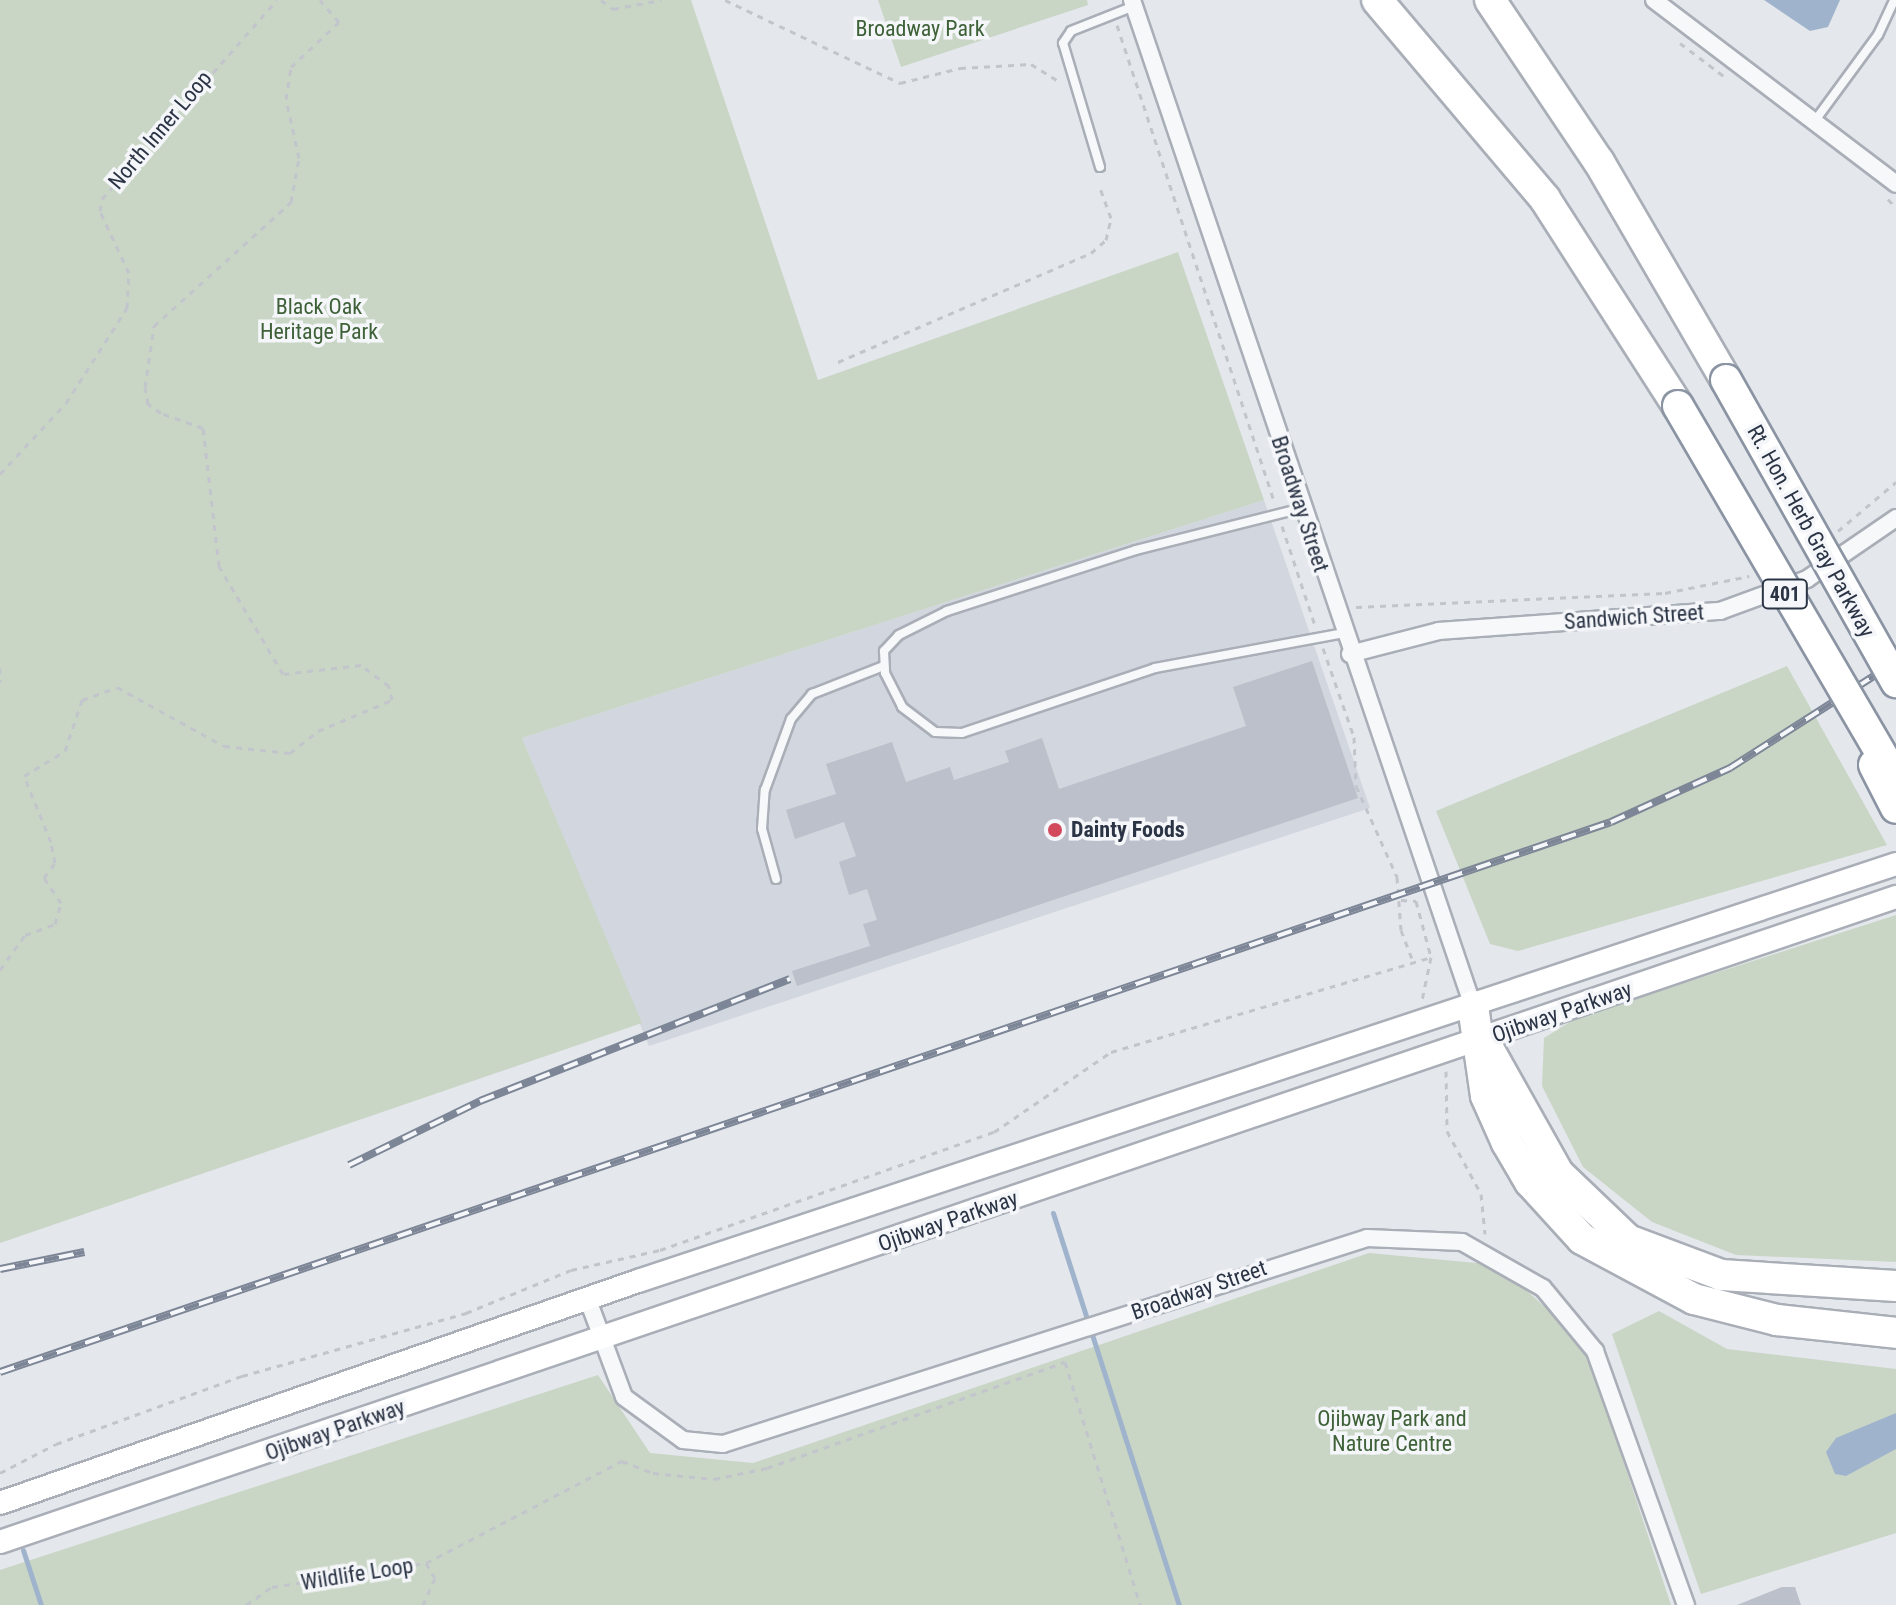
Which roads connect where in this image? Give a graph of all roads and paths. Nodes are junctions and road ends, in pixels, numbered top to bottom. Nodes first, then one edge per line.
1 (277, 0) edge
2 (320, 0) edge
3 (601, 0) edge
4 (661, 0) edge
5 (725, 0) edge
6 (1377, 0) edge
7 (1490, 0) edge
8 (1654, 0) edge
9 (1894, 0) edge
10 (1133, 3) edge
11 (1113, 14) junction
12 (1073, 83) junction
13 (1814, 122) junction
14 (1100, 167) dead end
15 (1896, 184) edge
16 (1100, 188) dead end
17 (838, 362) dead end
18 (0, 474) edge
19 (1896, 482) edge
20 (1302, 508) junction
21 (1279, 513) junction
22 (1896, 518) edge
23 (1832, 535) dead end
24 (1760, 571) dead end
25 (1349, 599) dead end
26 (1805, 628) junction
27 (1866, 630) junction
28 (1343, 633) junction
29 (1320, 638) junction
30 (1350, 654) junction
31 (884, 666) junction
32 (0, 668) edge
33 (1896, 676) edge
34 (0, 682) edge
35 (1896, 682) edge
36 (1896, 779) edge
37 (1896, 808) edge
38 (1896, 864) edge
39 (776, 879) dead end
40 (1896, 897) edge
41 (1399, 901) junction
42 (1431, 957) dead end
43 (1412, 958) dead end
44 (0, 970) edge
45 (1473, 1006) junction
46 (1483, 1040) junction
47 (1896, 1286) edge
48 (588, 1300) junction
49 (1896, 1333) edge
50 (600, 1340) junction
51 (0, 1503) edge
52 (0, 1542) edge
53 (426, 1563) junction
54 (246, 1605) edge
55 (423, 1605) edge
56 (1140, 1605) edge
57 (1686, 1605) edge

1 - 18 path, North Inner Loop
2 - 44 path
3 - 4 path
5 - 12 path
6 - 26 highway, 401, bridge
7 - 27 highway, Rt. Hon. Herb Gray Parkway / 401, bridge
8 - 13 street
9 - 13 lane
10 - 11 lane
10 - 20 street, Broadway Street
11 - 12 lane
11 - 21 path
12 - 14 lane
13 - 15 street
16 - 17 path
19 - 23 path
20 - 21 lane
20 - 28 street, Broadway Street
21 - 29 path
21 - 31 lane
22 - 30 street, Sandwich Street
24 - 25 path
26 - 36 highway, 401, bridge
26 - 37 highway, bridge
27 - 33 highway, bridge
27 - 35 highway, Rt. Hon. Herb Gray Parkway / 401, bridge
28 - 29 lane
28 - 30 street, Broadway Street
29 - 31 lane
29 - 41 path
30 - 45 street, Broadway Street
31 - 39 lane
32 - 34 path
38 - 45 main road, Ojibway Parkway
40 - 46 main road, Ojibway Parkway
41 - 42 path
41 - 43 path
45 - 46 highway
45 - 48 main road, Ojibway Parkway
46 - 47 highway
46 - 49 highway
46 - 50 main road, Ojibway Parkway
48 - 50 street, Broadway Street
48 - 51 main road, Ojibway Parkway
50 - 52 main road, Ojibway Parkway
50 - 57 street, Broadway Street
53 - 54 path, Wildlife Loop
53 - 55 path, Wildlife Loop
53 - 56 path

